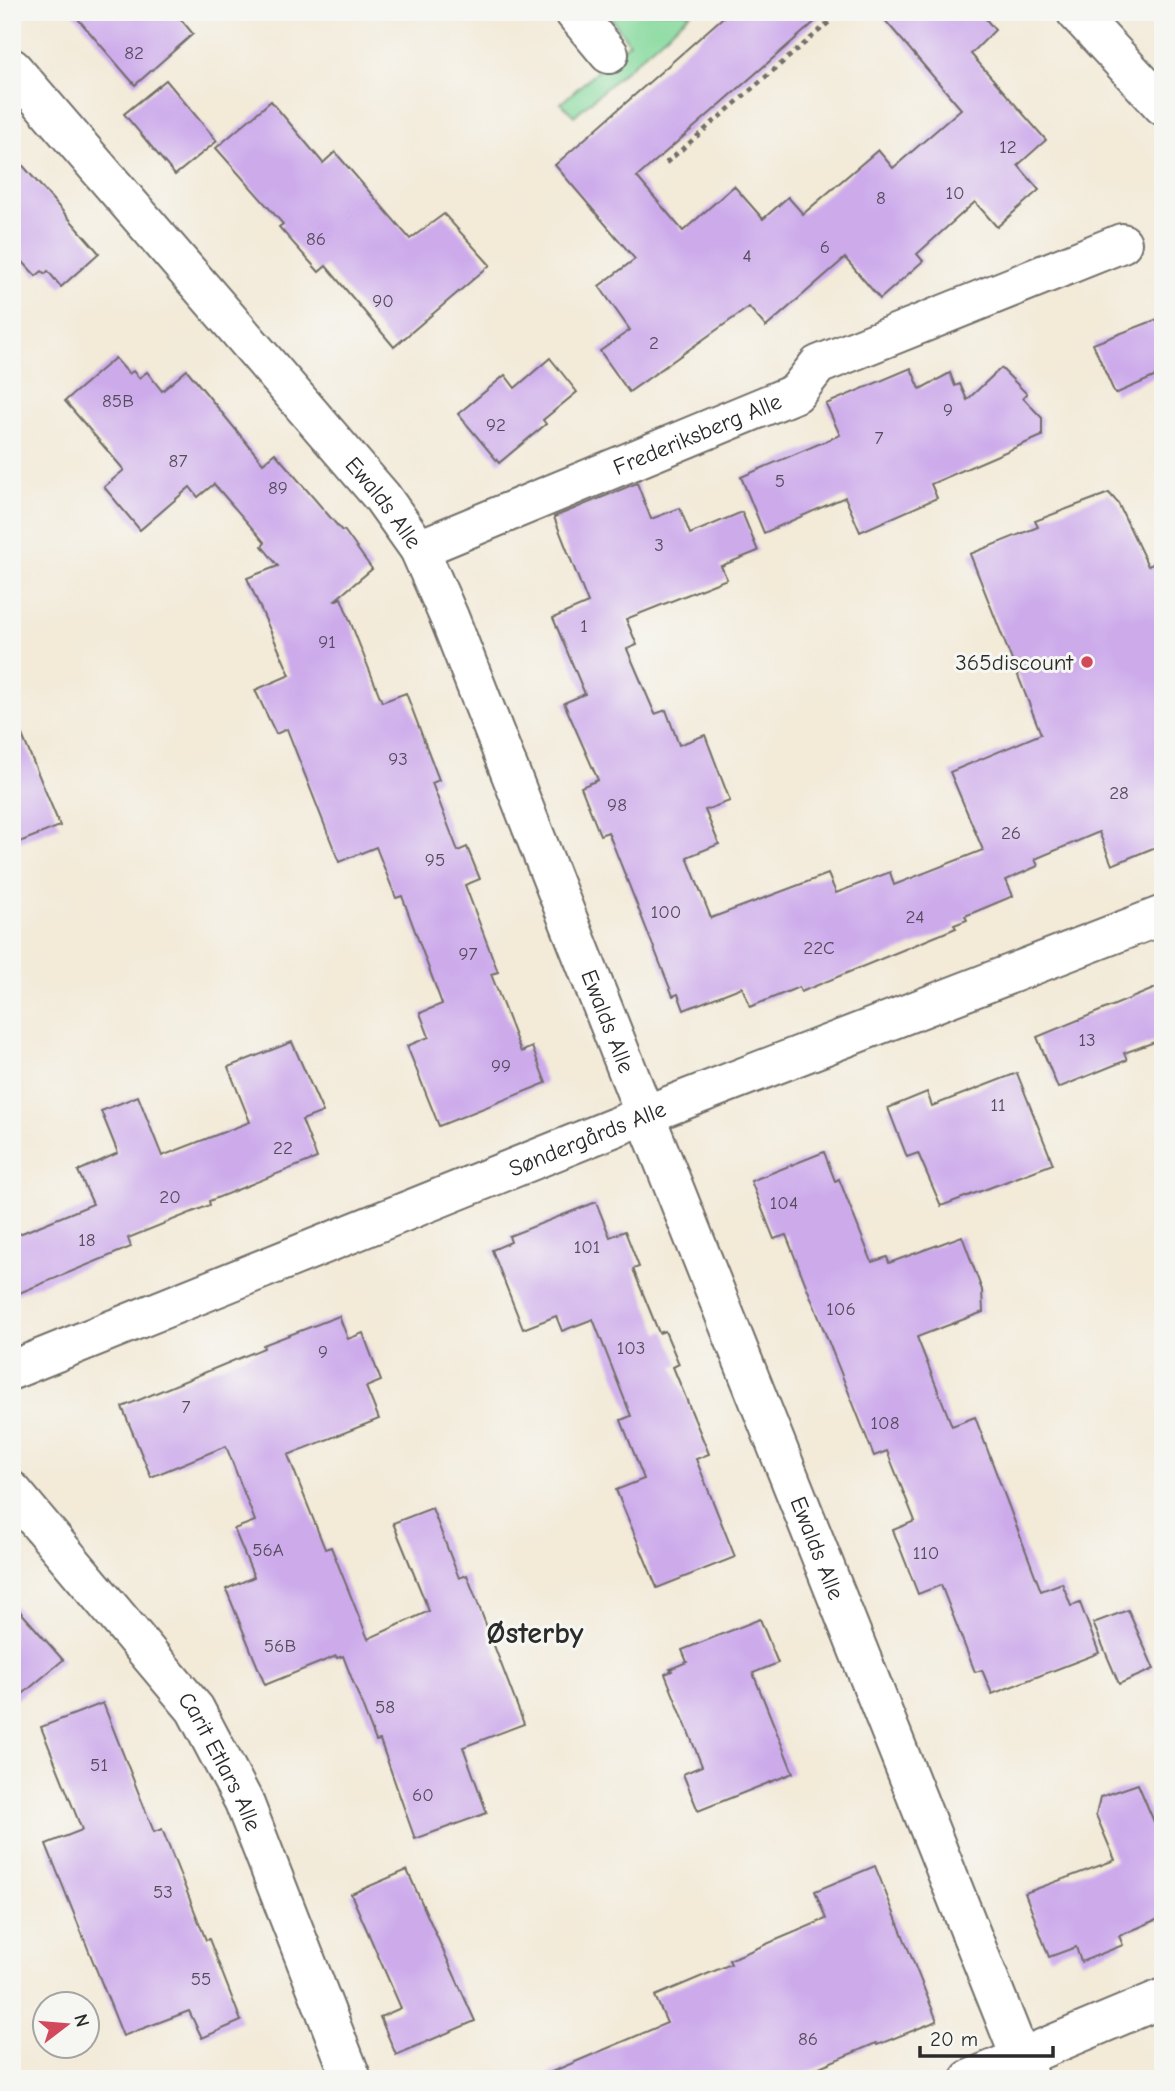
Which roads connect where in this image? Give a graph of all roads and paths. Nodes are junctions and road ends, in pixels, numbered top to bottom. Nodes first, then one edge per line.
1 (574, 12) edge
2 (841, 12) edge
3 (1076, 12) edge
4 (608, 54) dead end
5 (12, 68) edge
6 (1163, 106) edge
7 (666, 163) dead end
8 (1122, 243) dead end
9 (419, 549) junction
10 (1163, 915) edge
11 (645, 1115) junction
12 (12, 1370) edge
13 (12, 1491) edge
14 (1163, 1998) edge
15 (1025, 2068) edge
16 (352, 2079) edge
17 (970, 2079) edge

1 - 4 street
2 - 7 path
3 - 6 street
5 - 9 street, Ewalds Alle
8 - 9 street, Frederiksberg Alle
9 - 11 street, Ewalds Alle
10 - 11 street, Søndergårds Alle
11 - 12 street, Søndergårds Alle
11 - 15 street, Ewalds Alle
13 - 16 street, Carit Etlars Alle
14 - 15 street
15 - 17 street

